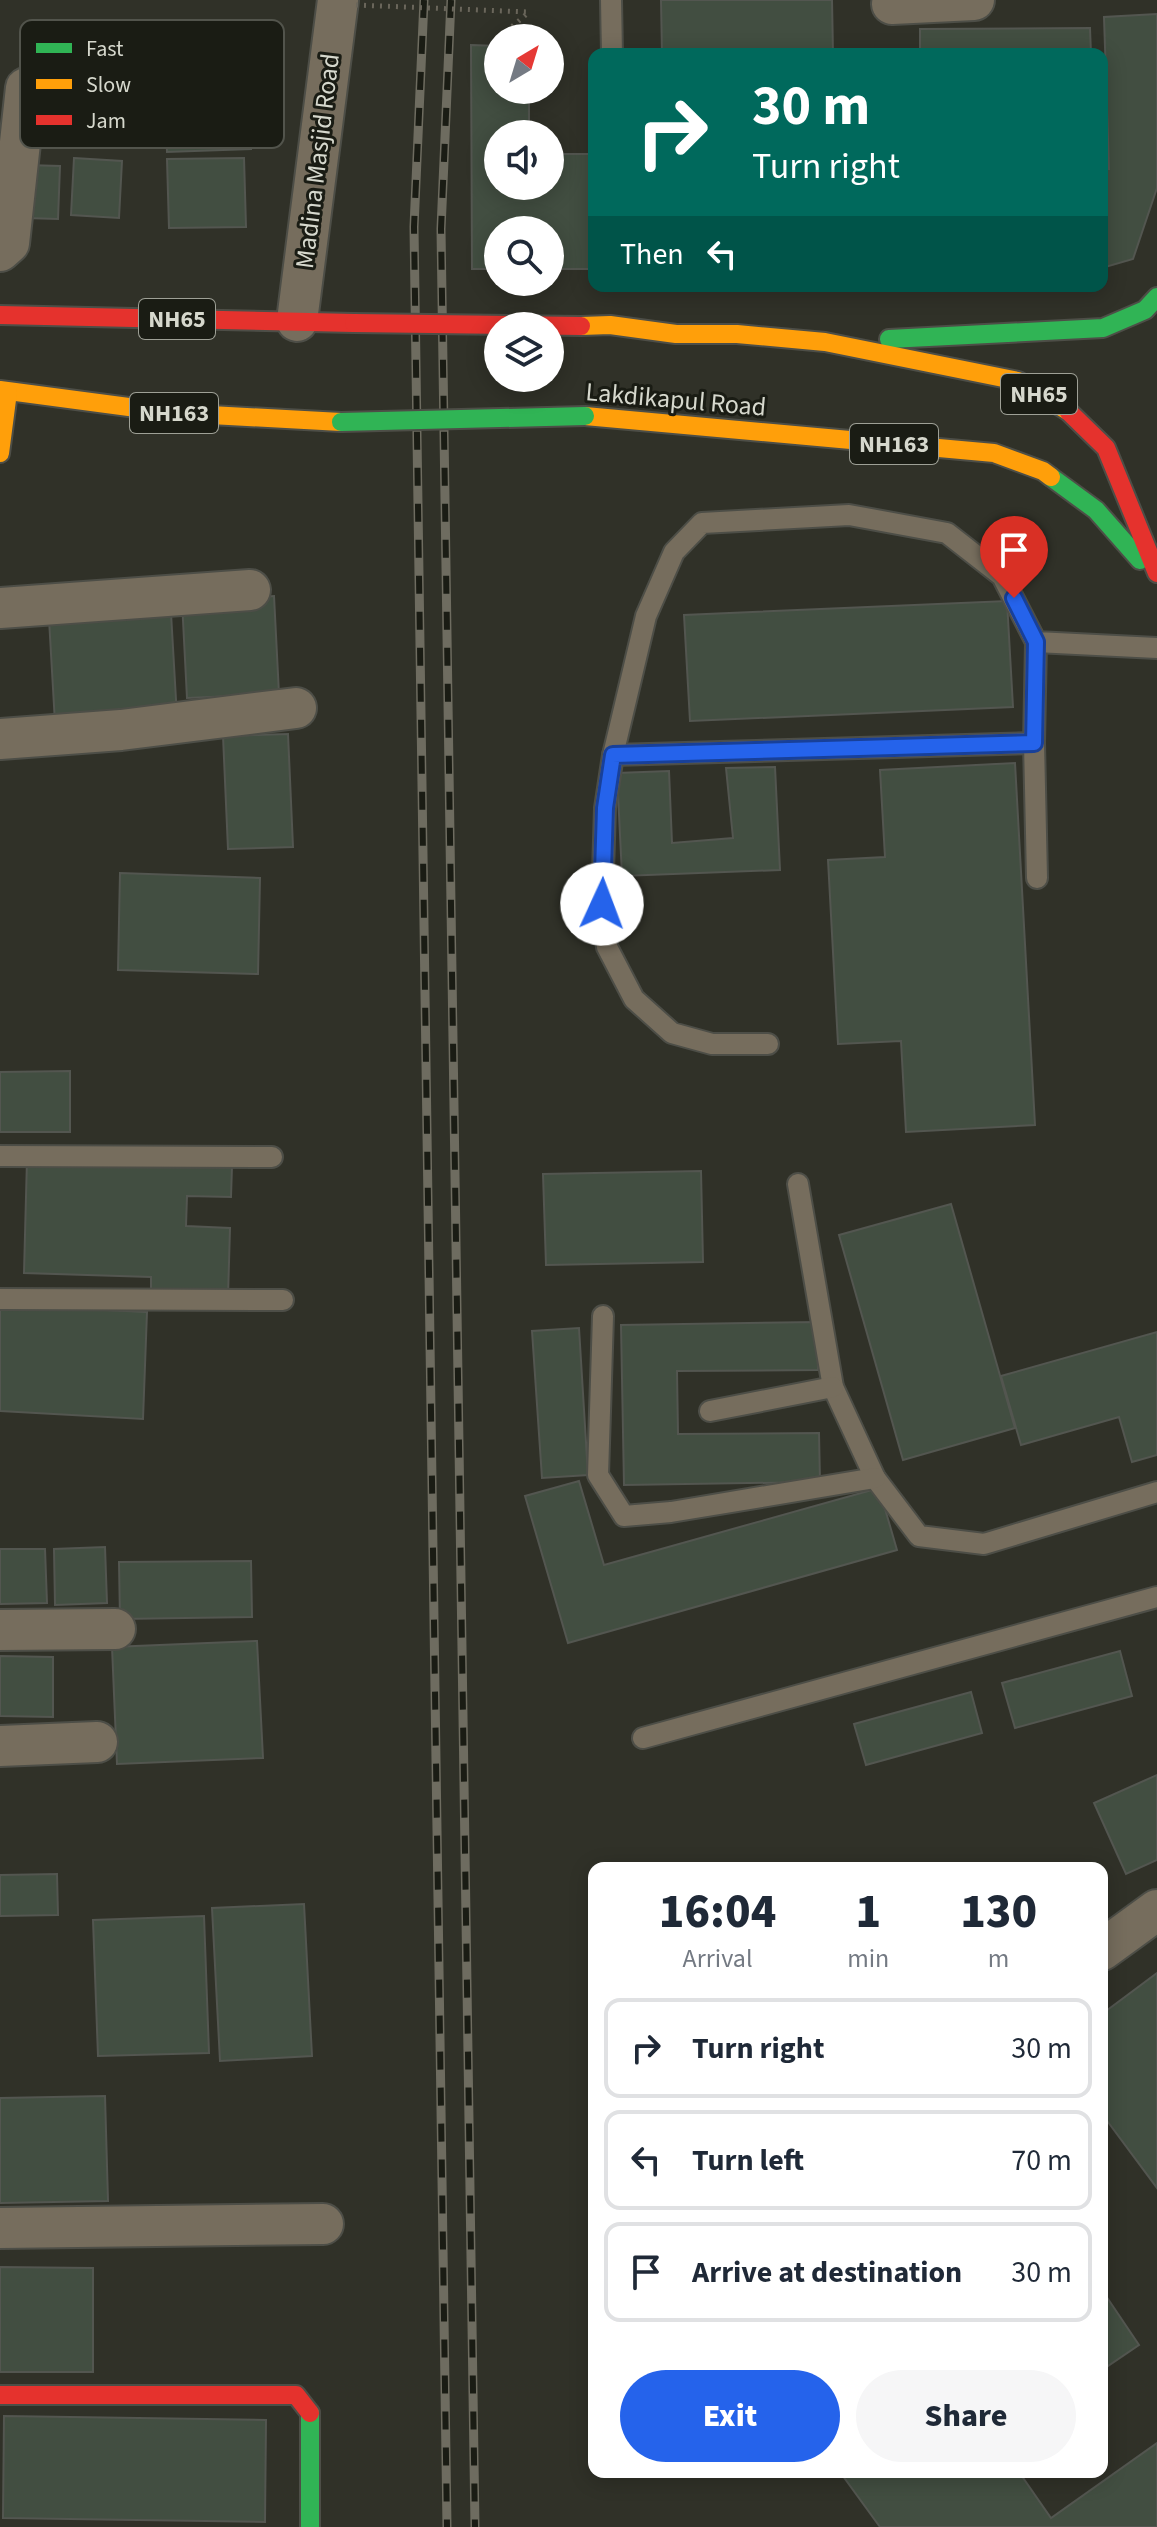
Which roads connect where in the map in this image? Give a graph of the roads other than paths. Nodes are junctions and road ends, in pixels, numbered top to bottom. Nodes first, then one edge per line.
1 (611, 0) edge
2 (974, 0) edge
3 (347, 2) edge
4 (892, 4) dead end
5 (612, 48) edge
6 (20, 143) edge
7 (0, 251) edge
8 (1157, 297) edge
9 (0, 315) edge
10 (297, 321) junction
11 (825, 342) junction
12 (4, 391) edge
13 (0, 453) edge
14 (1157, 573) edge
15 (1157, 580) edge
16 (250, 590) dead end
17 (0, 608) edge
18 (1036, 642) junction
19 (1157, 648) edge
20 (296, 708) dead end
21 (0, 739) edge
22 (1034, 743) junction
23 (613, 755) junction
24 (1037, 878) dead end
25 (768, 1044) dead end
26 (0, 1156) edge
27 (272, 1157) dead end
28 (798, 1184) dead end
29 (0, 1299) edge
30 (283, 1300) dead end
31 (603, 1316) dead end
32 (833, 1387) junction
33 (710, 1411) dead end
34 (875, 1478) junction
35 (1157, 1492) edge
36 (1157, 1597) edge
37 (115, 1629) dead end
38 (0, 1630) edge
39 (643, 1738) dead end
40 (97, 1742) dead end
41 (0, 1746) edge
42 (1157, 1910) edge
43 (1108, 1946) edge
44 (323, 2224) dead end
45 (0, 2228) edge
46 (0, 2395) edge
47 (310, 2527) edge

1 - 5 lane
2 - 4 street
3 - 10 street, Madina Masjid Road
6 - 7 street
8 - 11 main road, NH65
9 - 10 main road, NH65
10 - 11 main road, NH65, bridge
11 - 14 main road, NH65
12 - 13 main road
12 - 15 main road, Lakdikapul Road / NH163, bridge
16 - 17 street
18 - 19 lane
18 - 22 lane
18 - 23 lane
20 - 21 street
22 - 23 lane
22 - 24 lane
23 - 25 lane
26 - 27 lane
28 - 32 lane
29 - 30 lane
31 - 34 lane
32 - 33 lane
32 - 34 lane
34 - 35 lane
36 - 39 lane
37 - 38 street
40 - 41 street
42 - 43 street
44 - 45 street
46 - 47 main road

